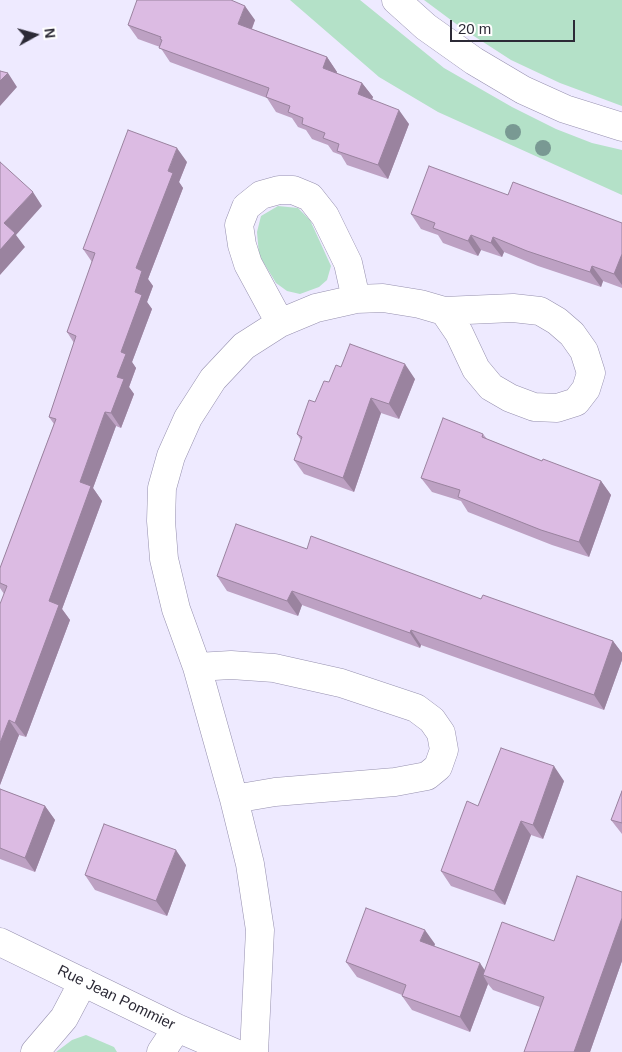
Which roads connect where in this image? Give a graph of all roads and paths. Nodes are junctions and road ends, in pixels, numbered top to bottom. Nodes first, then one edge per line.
1 (396, 0) edge
2 (622, 128) edge
3 (356, 299) junction
4 (444, 311) junction
5 (280, 323) junction
6 (197, 667) junction
7 (234, 799) junction
8 (0, 942) edge
9 (83, 982) junction
10 (177, 1028) junction
11 (36, 1052) edge
12 (161, 1052) edge
13 (233, 1052) edge
14 (254, 1052) edge

1 - 2 street
3 - 4 street
3 - 5 street
3 - 5 street
4 - 4 street
5 - 6 street
6 - 7 street
6 - 7 street
7 - 14 street
8 - 9 street, Rue Jean Pommier
9 - 10 street, Rue Jean Pommier
9 - 11 street
10 - 12 street
10 - 13 street, Rue Jean Pommier

